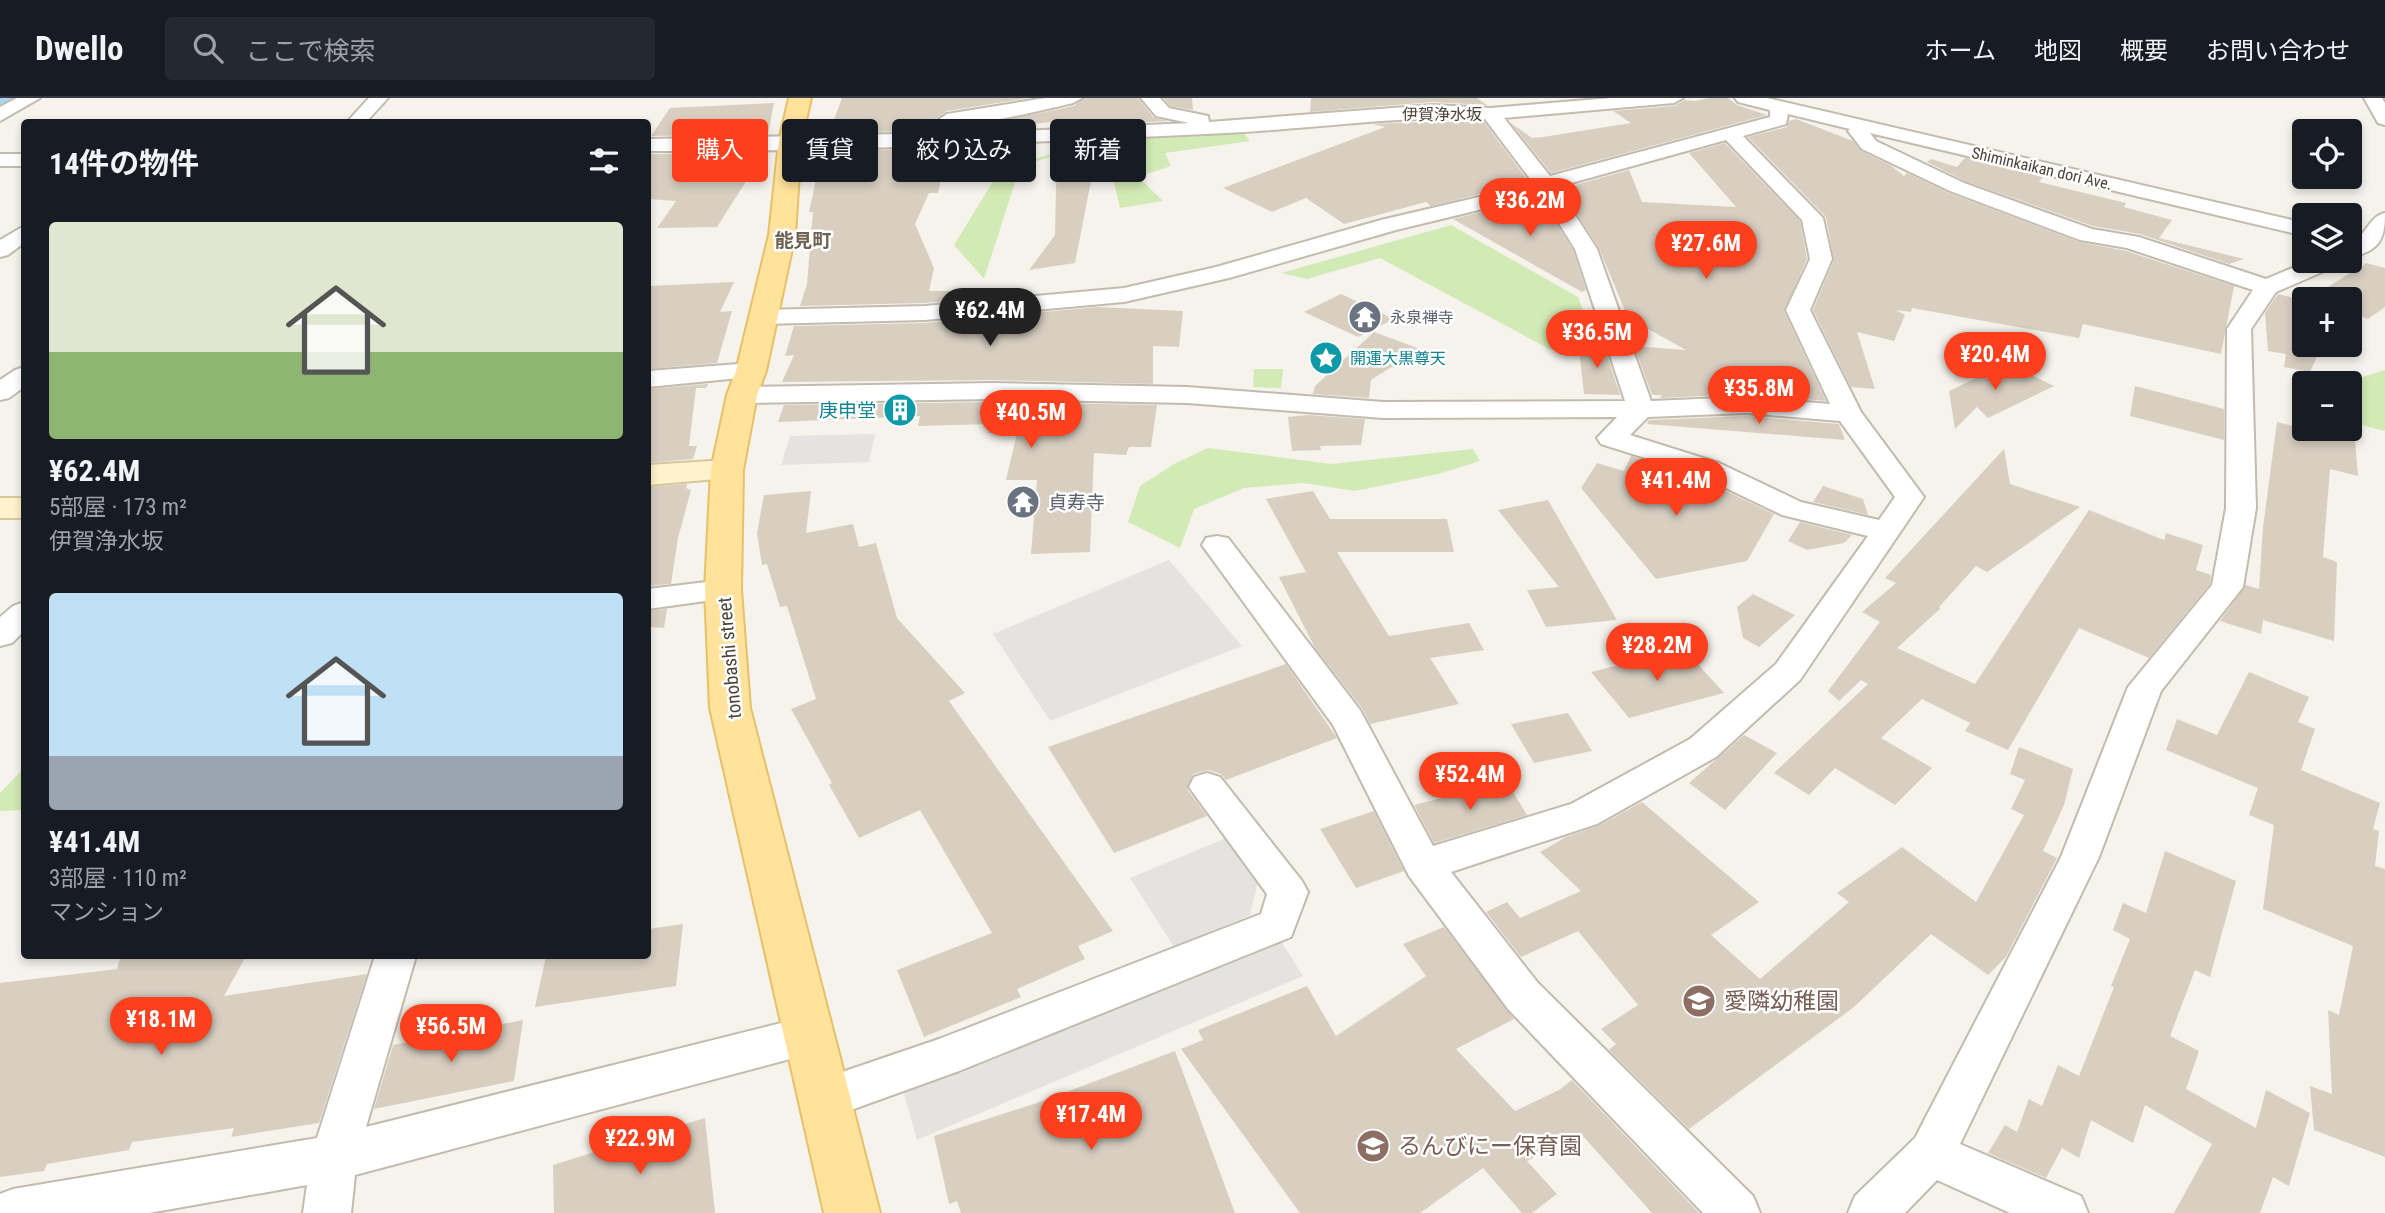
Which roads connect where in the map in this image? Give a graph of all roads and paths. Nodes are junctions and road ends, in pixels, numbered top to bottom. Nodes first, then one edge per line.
1 (31, 98) edge
2 (379, 98) edge
3 (1073, 98) edge
4 (1150, 98) edge
5 (1674, 98) edge
6 (1744, 98) edge
7 (2373, 98) edge
8 (1027, 103) edge
9 (1779, 107) junction
10 (1491, 114) junction
11 (0, 115) edge
12 (359, 119) edge
13 (950, 119) edge
14 (2385, 119) edge
15 (1235, 121) dead end
16 (782, 124) edge
17 (1853, 124) junction
18 (878, 128) edge
19 (1732, 135) junction
20 (651, 145) edge
21 (0, 160) edge
22 (21, 160) edge
23 (790, 182) edge
24 (1546, 186) junction
25 (2385, 219) edge
26 (2292, 227) edge
27 (21, 235) edge
28 (2363, 246) edge
29 (0, 250) edge
30 (2300, 273) edge
31 (2267, 287) junction
32 (762, 317) junction
33 (21, 377) edge
34 (651, 379) edge
35 (746, 383) junction
36 (0, 392) edge
37 (0, 398) edge
38 (21, 399) edge
39 (1641, 409) junction
40 (1848, 414) junction
41 (727, 470) junction
42 (651, 475) edge
43 (0, 508) edge
44 (21, 508) edge
45 (1887, 531) junction
46 (1217, 545) dead end
47 (723, 590) junction
48 (651, 599) edge
49 (21, 616) edge
50 (0, 635) edge
51 (1207, 787) dead end
52 (1423, 864) junction
53 (394, 959) edge
54 (809, 1035) junction
55 (826, 1098) junction
56 (1931, 1154) junction
57 (334, 1158) junction
58 (13, 1213) edge
59 (327, 1213) edge
60 (852, 1213) edge
61 (1736, 1213) edge
62 (1872, 1213) edge
63 (2064, 1213) edge

1 - 11 street
2 - 12 street
3 - 8 street
4 - 15 street
5 - 10 street, 伊賀浄水坂
6 - 9 street, Shiminkaikan dori Ave.
7 - 14 street
8 - 13 street
9 - 17 street, Shiminkaikan dori Ave.
9 - 19 street
10 - 18 street, 伊賀浄水坂
10 - 24 street
16 - 20 street, 伊賀浄水坂
17 - 26 street, Shiminkaikan dori Ave.
17 - 31 street
19 - 24 street
19 - 40 street
21 - 22 street
23 - 32 main road, tonobashi street
24 - 32 street
24 - 39 street
25 - 28 street
27 - 29 street
30 - 31 street
31 - 56 street
32 - 35 main road, tonobashi street
33 - 36 street
34 - 35 street
35 - 39 street
35 - 41 main road, tonobashi street
37 - 38 street
39 - 40 street
39 - 45 street
40 - 45 street
41 - 42 street
41 - 47 main road, tonobashi street
43 - 44 street
45 - 52 street
46 - 52 street
47 - 48 street
47 - 54 main road, tonobashi street
49 - 50 street
51 - 55 street
52 - 61 street
53 - 57 street
54 - 55 main road, tonobashi street
54 - 57 street
55 - 60 main road, tonobashi street
56 - 62 street
56 - 63 street
57 - 58 street
57 - 59 street

